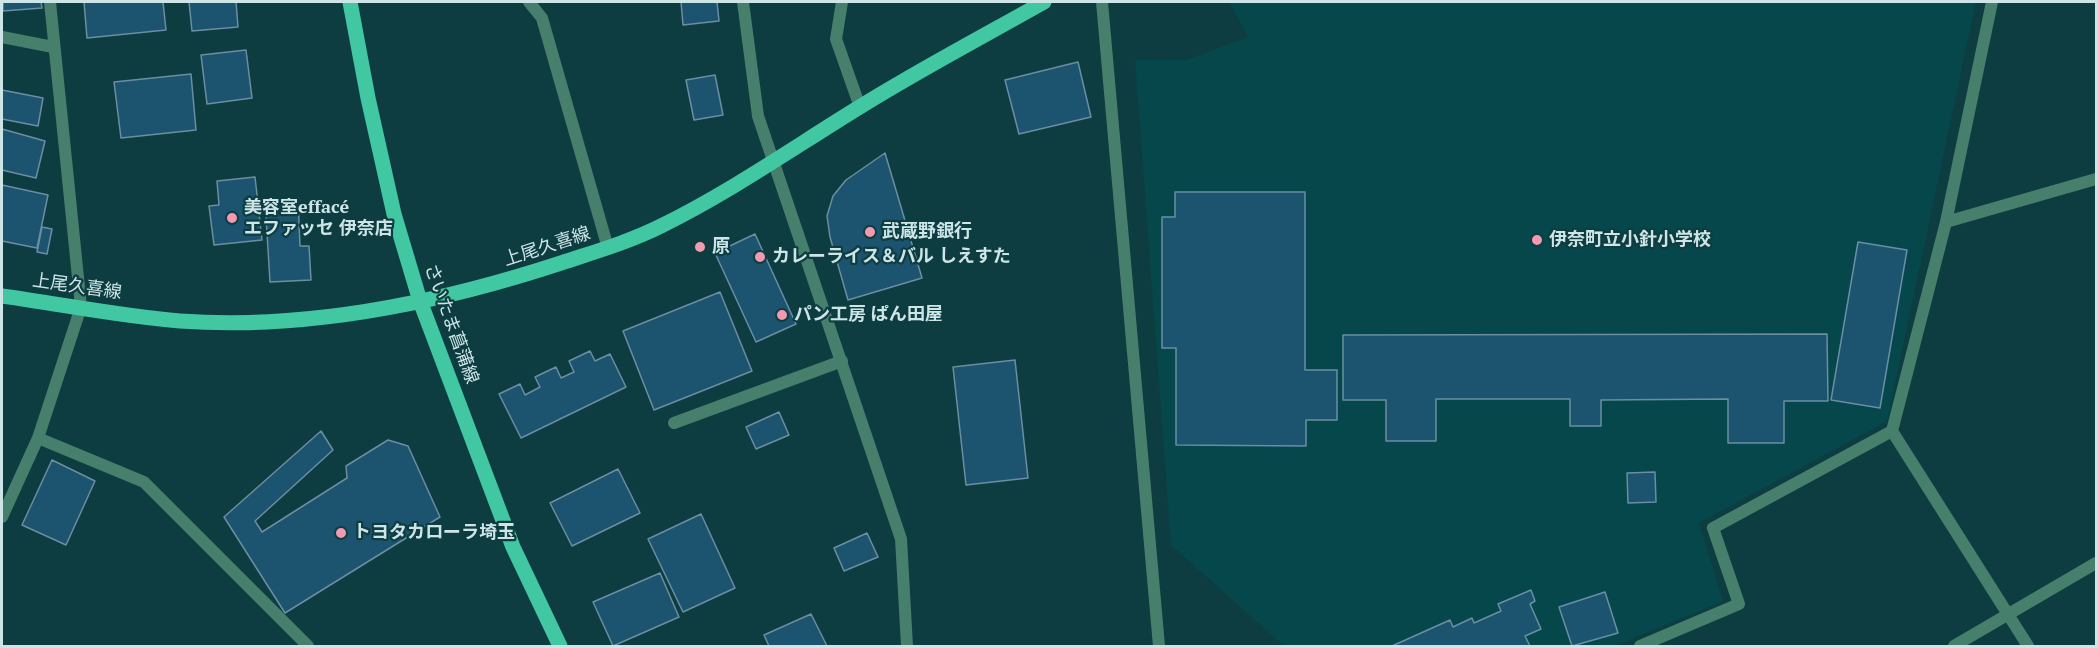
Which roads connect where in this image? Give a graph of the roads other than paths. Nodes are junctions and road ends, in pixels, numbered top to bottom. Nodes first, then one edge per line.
1 (50, 2) edge
2 (350, 2) edge
3 (529, 2) edge
4 (743, 2) edge
5 (842, 2) edge
6 (1044, 2) edge
7 (1102, 2) edge
8 (1992, 2) edge
9 (2, 37) edge
10 (53, 47) junction
11 (860, 107) junction
12 (775, 161) junction
13 (2097, 178) edge
14 (1946, 222) junction
15 (608, 248) junction
16 (2, 296) edge
17 (420, 301) junction
18 (81, 307) junction
19 (842, 360) junction
20 (674, 423) dead end
21 (1892, 431) junction
22 (38, 438) junction
23 (2, 517) edge
24 (2097, 563) edge
25 (2007, 615) junction
26 (308, 646) edge
27 (560, 646) edge
28 (907, 646) edge
29 (1159, 646) edge
30 (1640, 646) edge
31 (1954, 646) edge
32 (2028, 646) edge

1 - 10 street
2 - 17 main road, さいたま菖蒲線
3 - 15 street
4 - 12 street
5 - 11 street
6 - 11 main road, 上尾久喜線
7 - 29 street
8 - 14 street
9 - 10 street
10 - 18 street
11 - 12 main road, 上尾久喜線
12 - 15 main road, 上尾久喜線
12 - 19 street
13 - 14 street
14 - 21 street
15 - 17 main road, 上尾久喜線
16 - 18 main road, 上尾久喜線
17 - 18 main road, 上尾久喜線
17 - 27 main road, さいたま菖蒲線
18 - 22 street
19 - 20 street
19 - 28 street
21 - 25 street
21 - 30 street
22 - 23 street
22 - 26 street
24 - 25 street
25 - 31 street
25 - 32 street

